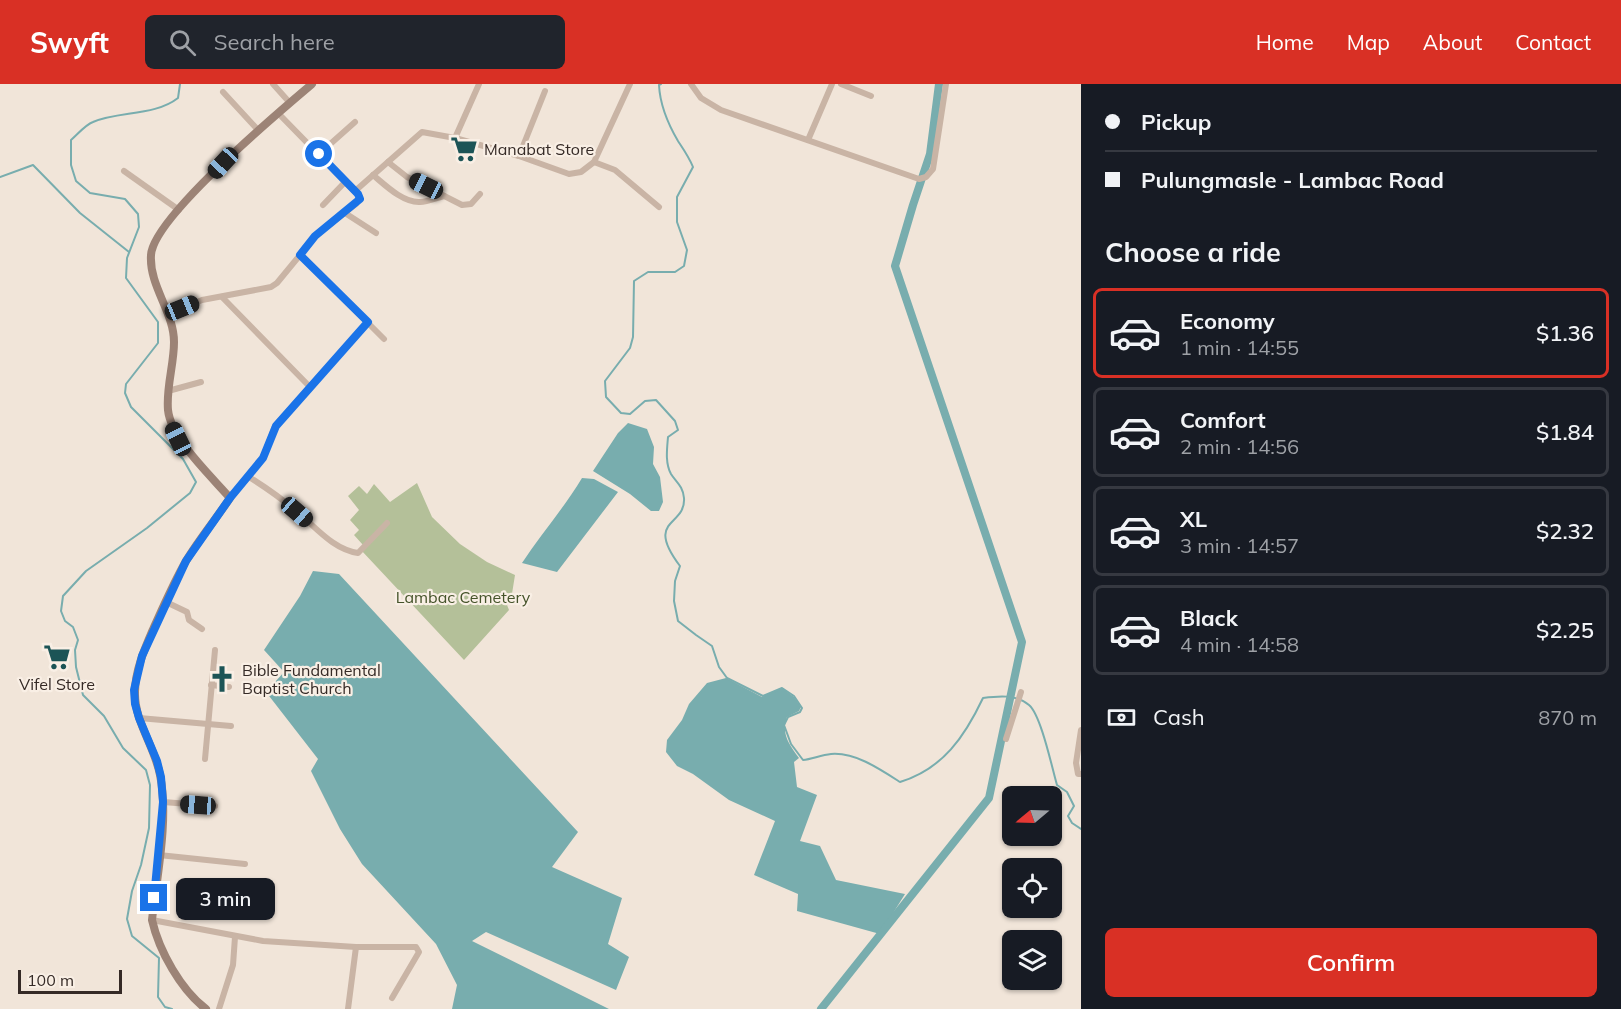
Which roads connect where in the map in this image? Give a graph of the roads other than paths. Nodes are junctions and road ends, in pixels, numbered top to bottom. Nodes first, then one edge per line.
1 (273, 84) edge
2 (312, 84) edge
3 (478, 84) edge
4 (630, 84) edge
5 (691, 84) edge
6 (832, 84) edge
7 (841, 84) edge
8 (946, 84) edge
9 (545, 91) dead end
10 (223, 92) dead end
11 (871, 96) dead end
12 (290, 103) junction
13 (278, 114) junction
14 (356, 122) dead end
15 (258, 130) junction
16 (455, 138) junction
17 (808, 140) junction
18 (319, 154) junction
19 (519, 156) junction
20 (388, 162) junction
21 (594, 162) junction
22 (124, 171) dead end
23 (373, 175) junction
24 (346, 181) junction
25 (355, 191) junction
26 (480, 194) dead end
27 (445, 195) junction
28 (323, 204) dead end
29 (659, 207) dead end
30 (179, 210) junction
31 (345, 213) junction
32 (376, 233) dead end
33 (300, 255) junction
34 (222, 297) junction
35 (168, 314) junction
36 (368, 322) junction
37 (384, 339) dead end
38 (201, 382) dead end
39 (309, 386) junction
40 (168, 391) junction
41 (249, 477) junction
42 (230, 498) junction
43 (387, 524) dead end
44 (166, 602) junction
45 (202, 629) dead end
46 (214, 650) dead end
47 (211, 685) junction
48 (229, 687) dead end
49 (1021, 692) dead end
50 (139, 718) junction
51 (207, 724) junction
52 (231, 726) dead end
53 (1081, 730) edge
54 (1006, 739) dead end
55 (1079, 749) edge
56 (205, 759) dead end
57 (1081, 774) edge
58 (163, 802) junction
59 (215, 806) dead end
60 (159, 855) junction
61 (245, 864) dead end
62 (152, 920) junction
63 (236, 937) junction
64 (356, 947) junction
65 (392, 998) dead end
66 (206, 1009) edge
67 (219, 1009) edge
68 (348, 1009) edge

1 - 12 street
2 - 12 street
3 - 16 street
4 - 21 street
5 - 17 street
6 - 17 street
7 - 11 street
8 - 17 street
9 - 19 street
10 - 15 street
12 - 13 street
13 - 15 street
13 - 18 street
14 - 18 street
15 - 30 street
16 - 19 street
16 - 20 street
18 - 24 street
19 - 21 street
20 - 23 street
20 - 27 street
21 - 29 street
22 - 30 street
23 - 25 street
23 - 27 street
24 - 25 street
24 - 28 street
25 - 31 street
26 - 27 street
30 - 35 street
31 - 32 street
31 - 33 street
33 - 34 street
33 - 36 street
34 - 35 street
34 - 39 street
35 - 40 street
36 - 37 street
36 - 39 street
38 - 40 street
39 - 41 street
40 - 42 street
41 - 42 street
41 - 43 street
42 - 44 street
44 - 45 street
44 - 50 street
46 - 47 street
47 - 48 street
47 - 51 street
49 - 54 street
50 - 51 street
50 - 58 street
51 - 52 street
51 - 56 street
53 - 55 street
55 - 57 street
58 - 59 street
58 - 60 street
60 - 61 street
60 - 62 street
62 - 63 street
62 - 66 street
63 - 64 street
63 - 67 street
64 - 65 street
64 - 68 street

